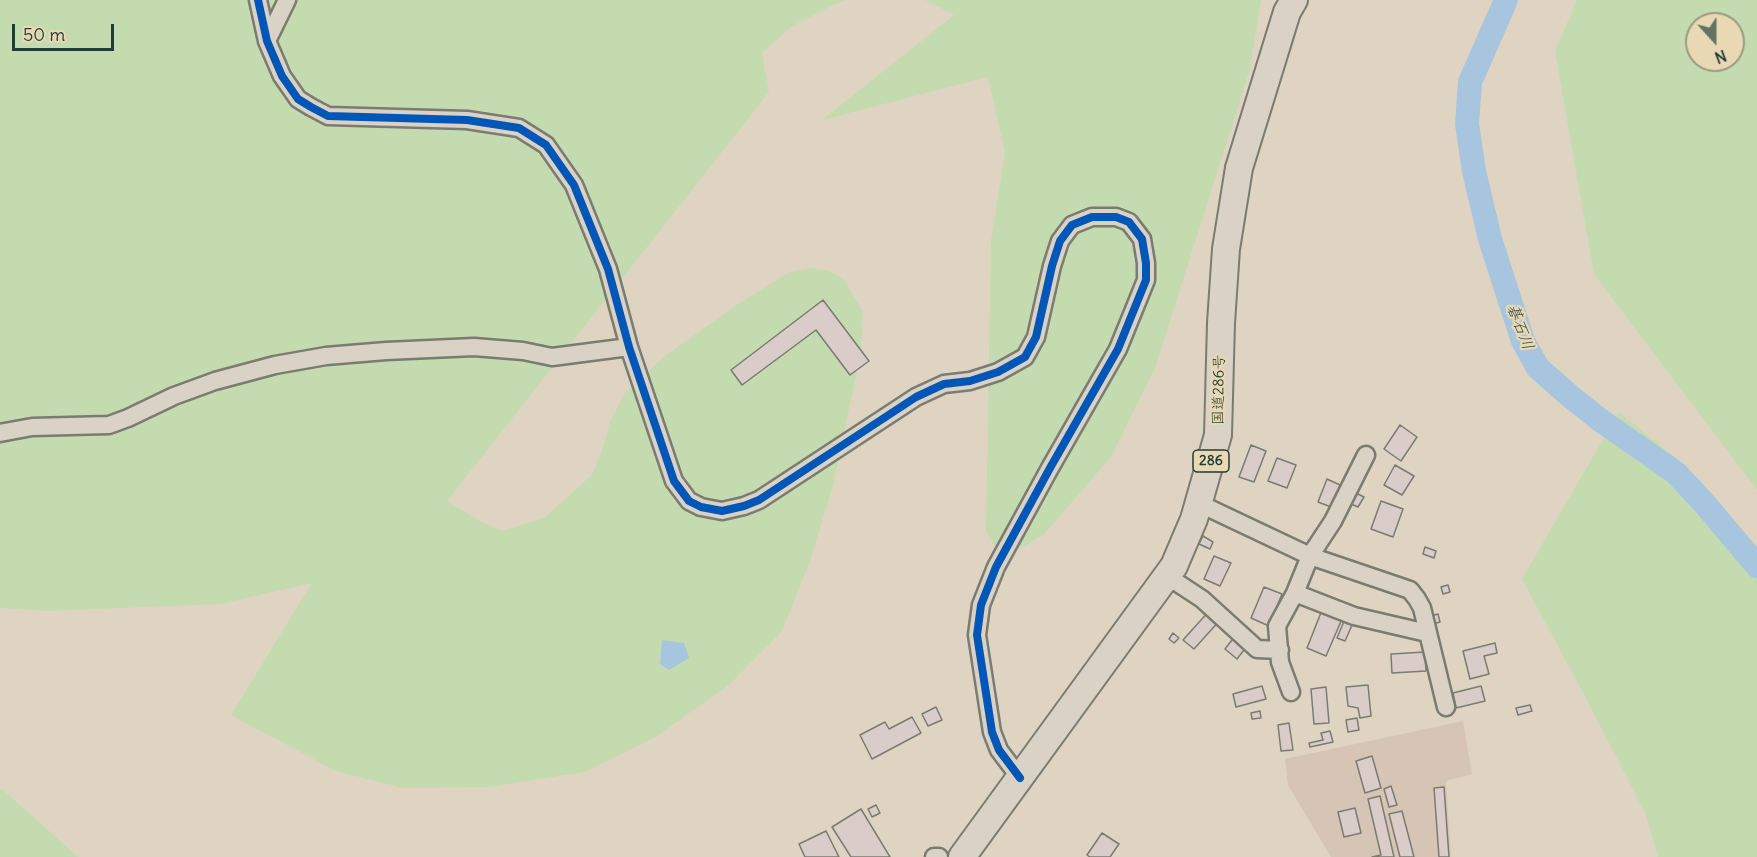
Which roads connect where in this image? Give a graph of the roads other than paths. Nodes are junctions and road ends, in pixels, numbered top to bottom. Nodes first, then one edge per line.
1 (258, 0) edge
2 (287, 0) edge
3 (1293, 0) edge
4 (267, 41) junction
5 (629, 347) junction
6 (0, 434) edge
7 (1366, 455) dead end
8 (1198, 503) junction
9 (1310, 556) junction
10 (1167, 576) junction
11 (1295, 593) junction
12 (1427, 633) junction
13 (1280, 650) junction
14 (1291, 692) dead end
15 (1446, 707) dead end
16 (1020, 778) junction
17 (934, 857) edge
18 (939, 857) edge
19 (962, 857) edge

1 - 4 street
2 - 4 street
3 - 8 highway, 国道286号 / 286
4 - 5 street
5 - 6 street
5 - 16 street
7 - 9 street
8 - 9 street
8 - 10 highway, 国道286号 / 286
9 - 11 street
9 - 12 street
10 - 13 street
10 - 16 highway, 国道286号 / 286
11 - 12 street
11 - 13 street
12 - 15 street
13 - 14 street
16 - 19 highway, 国道286号 / 286
17 - 18 street

